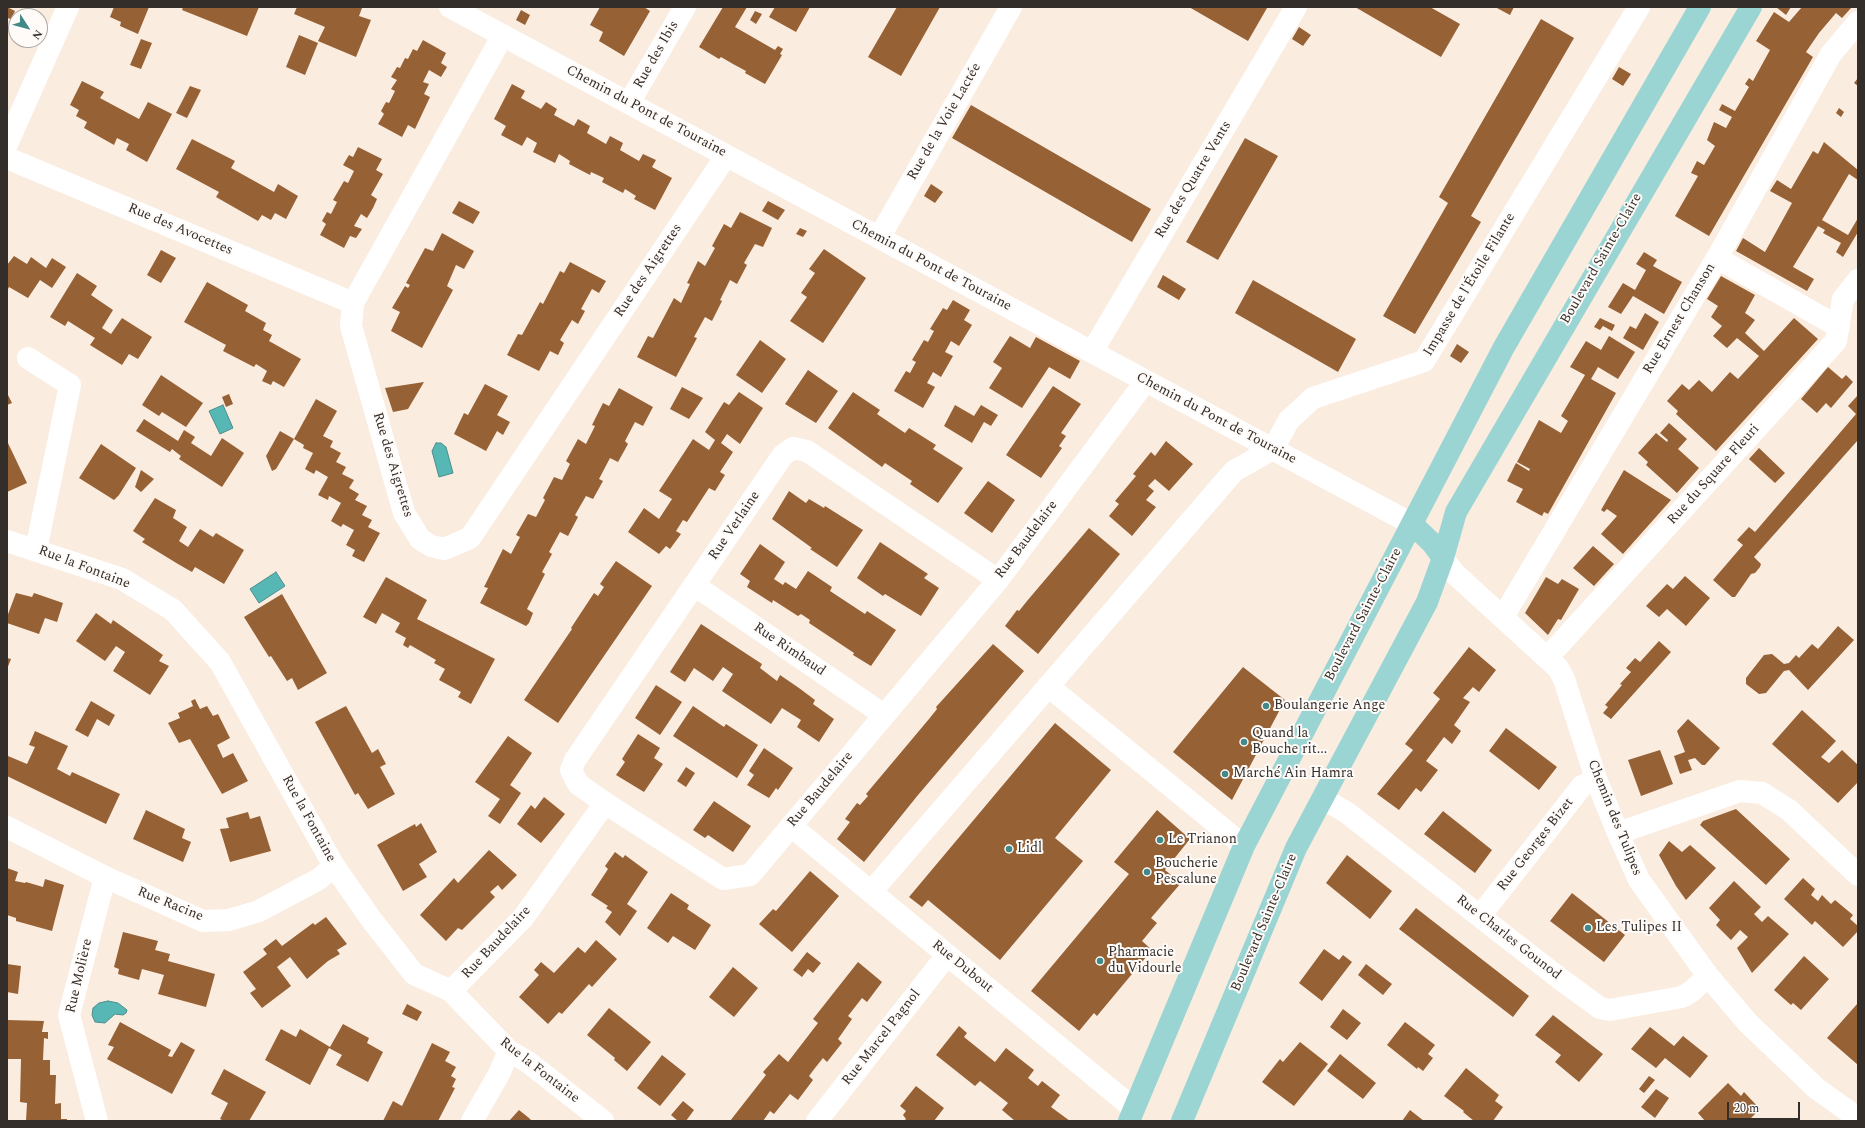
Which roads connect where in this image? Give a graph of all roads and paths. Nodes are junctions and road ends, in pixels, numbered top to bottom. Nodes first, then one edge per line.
1 (68, 7) edge
2 (450, 7) edge
3 (685, 7) edge
4 (1011, 7) edge
5 (1296, 7) edge
6 (1639, 7) edge
7 (1700, 7) edge
8 (1751, 7) edge
9 (1858, 22) edge
10 (503, 35) junction
11 (629, 103) junction
12 (7, 144) edge
13 (726, 156) junction
14 (7, 158) edge
15 (879, 238) junction
16 (1717, 258) junction
17 (1858, 280) edge
18 (353, 303) junction
19 (1839, 327) junction
20 (1092, 352) junction
21 (28, 358) dead end
22 (1143, 380) junction
23 (1273, 449) junction
24 (1425, 496) junction
25 (1456, 512) junction
26 (1412, 524) junction
27 (7, 541) edge
28 (36, 550) junction
29 (1443, 558) junction
30 (998, 580) junction
31 (694, 585) junction
32 (1503, 617) junction
33 (1547, 658) junction
34 (1048, 686) junction
35 (884, 715) junction
36 (1596, 779) junction
37 (1323, 799) junction
38 (605, 803) junction
39 (791, 826) junction
40 (7, 827) edge
41 (1618, 833) junction
42 (1244, 846) junction
43 (334, 866) junction
44 (1858, 875) edge
45 (105, 877) junction
46 (871, 892) junction
47 (1480, 916) junction
48 (947, 955) junction
49 (1708, 976) junction
50 (452, 991) junction
51 (509, 1051) junction
52 (1131, 1115) edge
53 (1858, 1118) edge
54 (97, 1121) edge
55 (472, 1121) edge
56 (603, 1121) edge
57 (817, 1121) edge
58 (1182, 1121) edge

1 - 12 street
2 - 10 street, Chemin du Pont de Touraine
3 - 11 street, Rue des Ibis
4 - 15 street, Rue de la Voie Lactée
5 - 20 street, Rue des Quatre Vents
6 - 23 street, Impasse de l'Étoile Filante
7 - 24 main road, Boulevard Sainte-Claire
8 - 25 main road, Boulevard Sainte-Claire
9 - 16 street, Rue Ernest Chanson
10 - 11 street, Chemin du Pont de Touraine
10 - 18 street, Rue des Aigrettes
11 - 13 street, Chemin du Pont de Touraine
13 - 15 street, Chemin du Pont de Touraine
13 - 18 street, Rue des Aigrettes
14 - 18 street, Rue des Avocettes
15 - 20 street, Chemin du Pont de Touraine
16 - 19 street
16 - 32 street, Rue Ernest Chanson
17 - 19 street, Rue du Square Fleuri
19 - 33 street, Rue du Square Fleuri
20 - 22 street, Chemin du Pont de Touraine
21 - 28 street
22 - 23 street, Chemin du Pont de Touraine
22 - 30 street, Rue Baudelaire
23 - 26 street, Chemin du Pont de Touraine
23 - 34 street
24 - 25 main road
24 - 26 main road, Boulevard Sainte-Claire
25 - 29 main road, Boulevard Sainte-Claire
26 - 29 main road
26 - 42 main road, Boulevard Sainte-Claire
27 - 28 street, Rue la Fontaine
28 - 43 street, Rue la Fontaine
29 - 32 street, Chemin des Tulipes
29 - 37 main road, Boulevard Sainte-Claire
30 - 31 street, Rue Verlaine
30 - 35 street, Rue Baudelaire
31 - 35 street, Rue Rimbaud
31 - 38 street, Rue Verlaine
32 - 33 street, Chemin des Tulipes
33 - 36 street, Chemin des Tulipes
34 - 42 street
34 - 46 street
35 - 39 street, Rue Baudelaire
36 - 41 street, Chemin des Tulipes
36 - 47 street, Rue Georges Bizet
37 - 47 street, Rue Charles Gounod
37 - 58 main road, Boulevard Sainte-Claire
38 - 39 street, Rue Baudelaire
38 - 50 street, Rue Baudelaire
39 - 46 street, Rue Dubout
40 - 45 street, Rue Racine
41 - 44 street
41 - 49 street, Chemin des Tulipes
42 - 52 main road, Boulevard Sainte-Claire
43 - 45 street, Rue Racine
43 - 50 street, Rue la Fontaine
45 - 54 street, Rue Molière
46 - 48 street, Rue Dubout
47 - 49 street, Rue Charles Gounod
48 - 52 street, Rue Dubout
48 - 57 street, Rue Marcel Pagnol
49 - 53 street, Chemin des Tulipes
50 - 51 street, Rue la Fontaine
51 - 55 street
51 - 56 street, Rue la Fontaine

